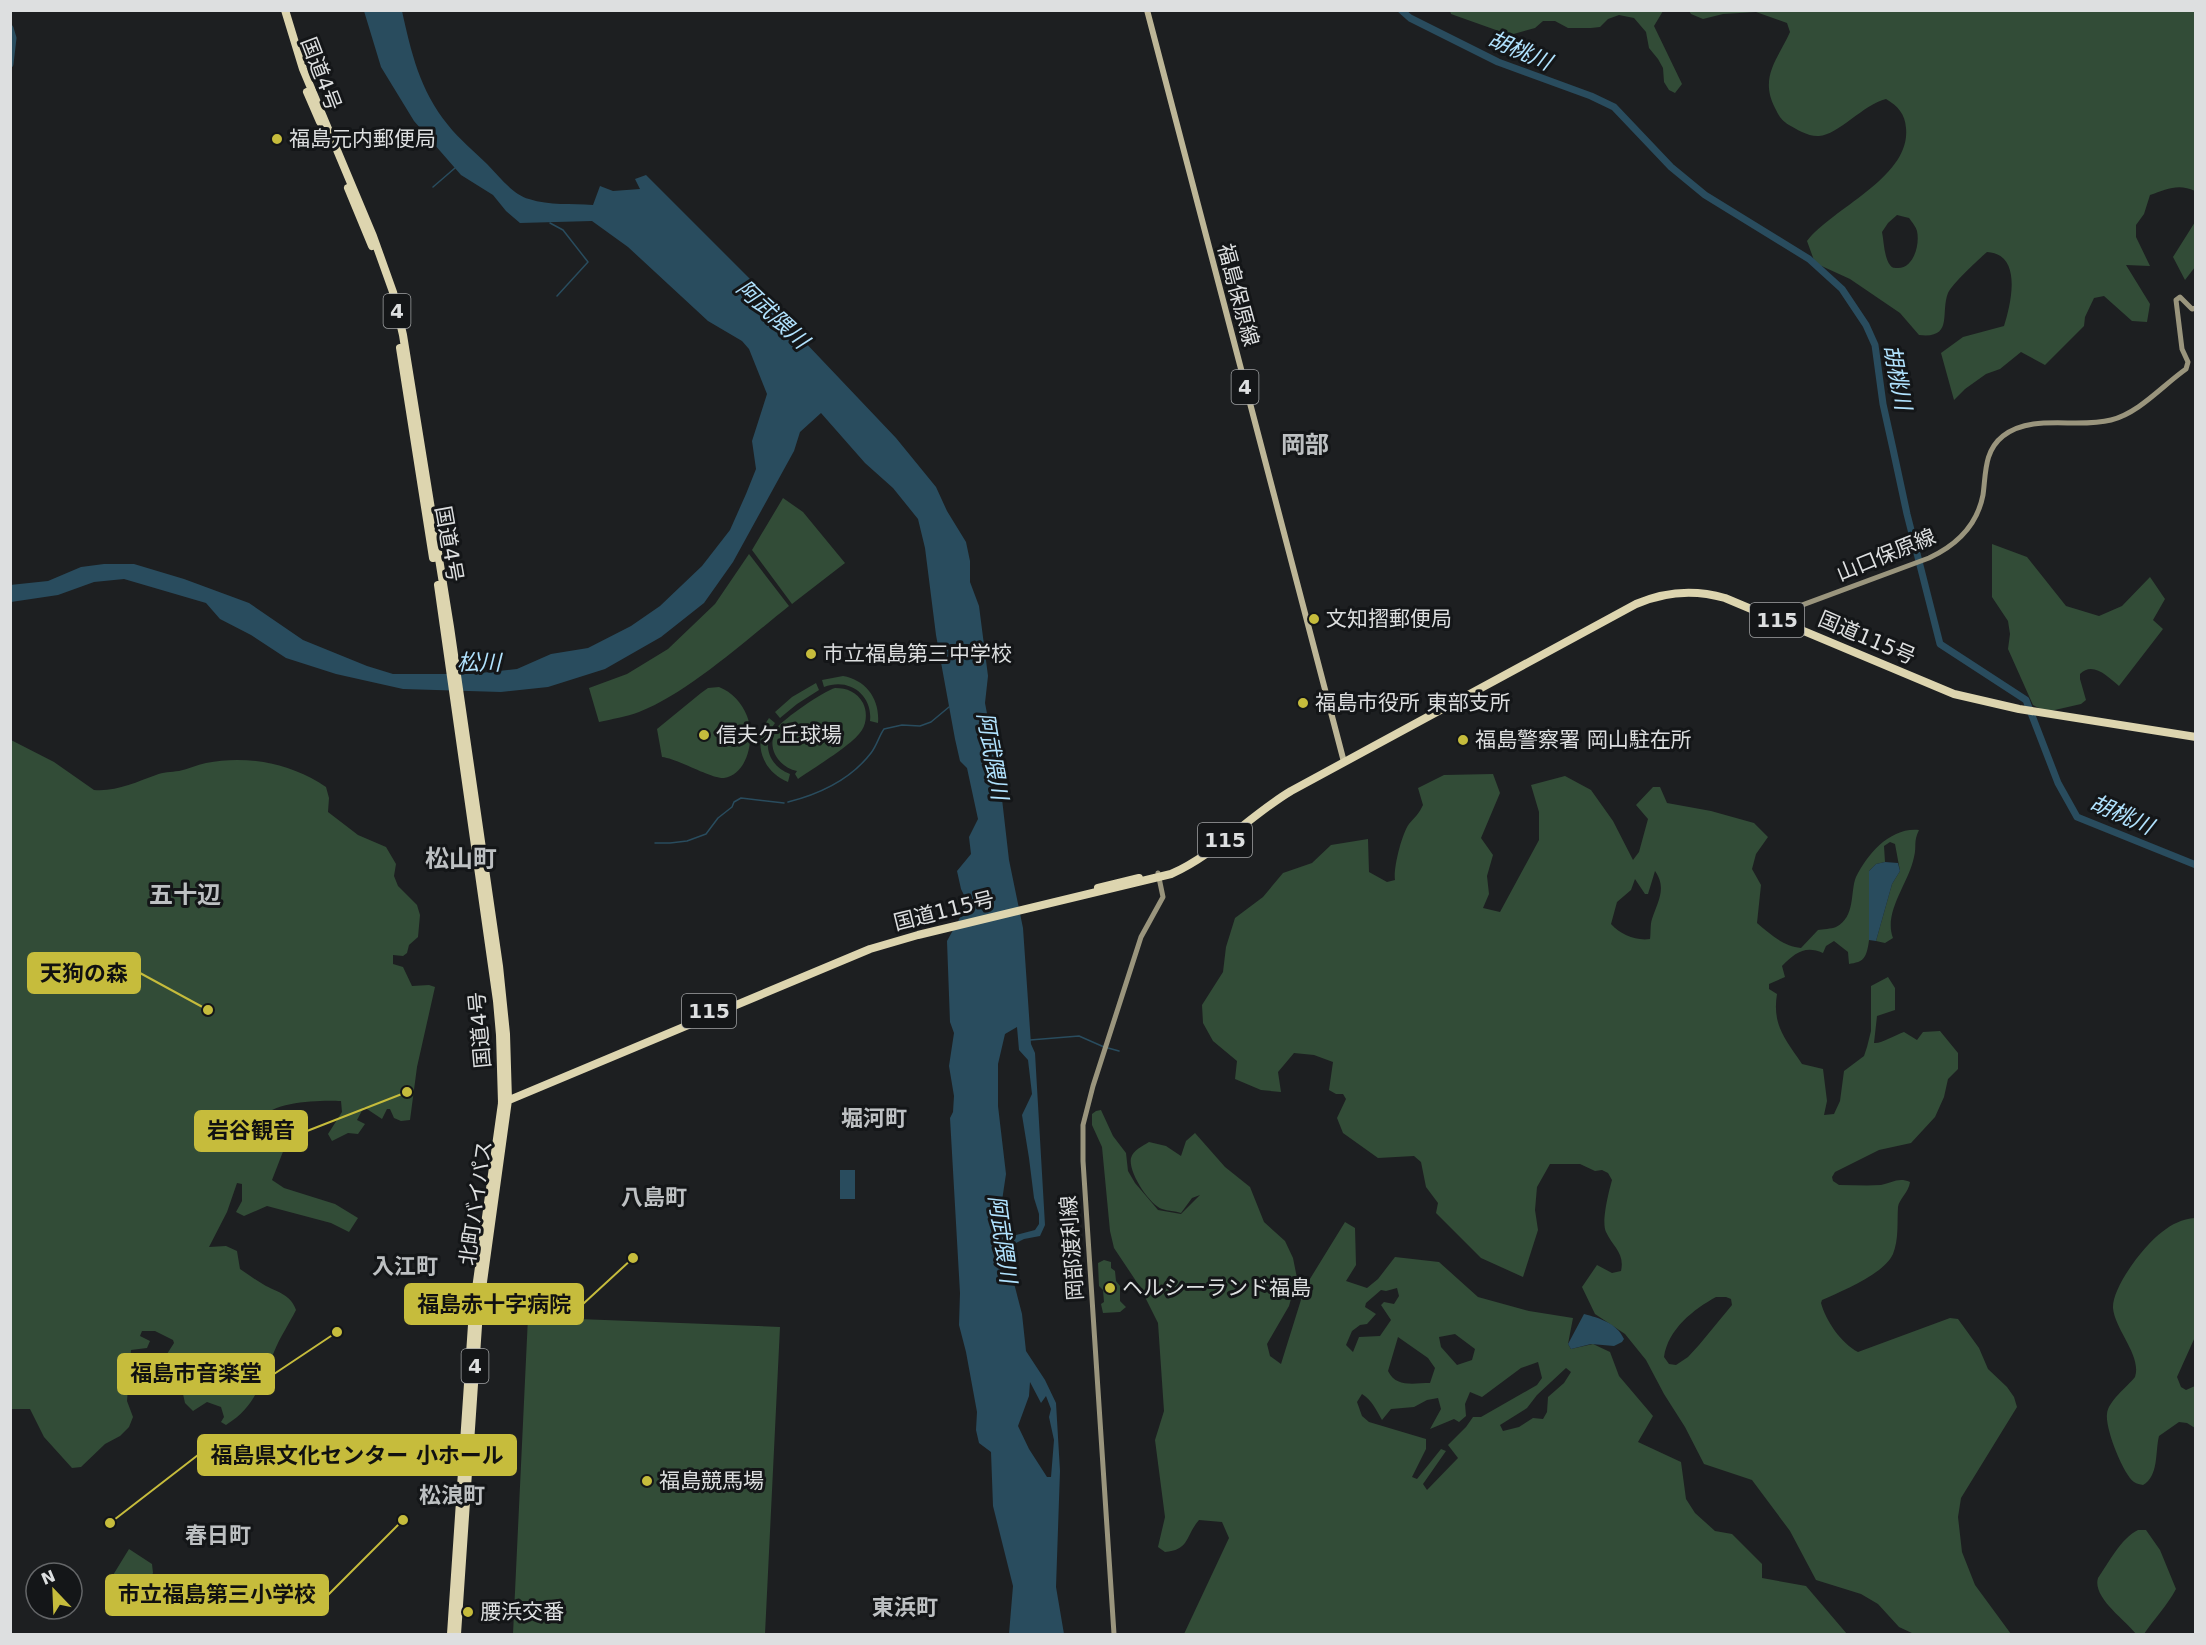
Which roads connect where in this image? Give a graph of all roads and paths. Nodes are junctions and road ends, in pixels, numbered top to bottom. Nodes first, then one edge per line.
1 (280, 10) edge
2 (285, 10) edge
3 (1147, 10) edge
4 (2196, 308) edge
5 (1770, 617) junction
6 (448, 631) junction
7 (2196, 738) edge
8 (1344, 760) junction
9 (1158, 876) junction
10 (505, 1098) junction
11 (451, 1635) edge
12 (457, 1635) edge
13 (1114, 1635) edge

1 - 6 highway, 国道4号 / 4
2 - 6 highway, 国道4号 / 4
3 - 8 main road, 福島保原線 / 4
4 - 5 main road, 山口保原線
5 - 7 highway, 国道115号 / 115
5 - 8 highway, 国道115号 / 115
6 - 10 highway, 国道4号 / 4
8 - 9 highway, 国道115号 / 115
9 - 10 highway, 国道115号 / 115
9 - 13 main road, 岡部渡利線
10 - 11 highway, 北町バイパス / 4
10 - 12 highway, 北町バイパス / 4

